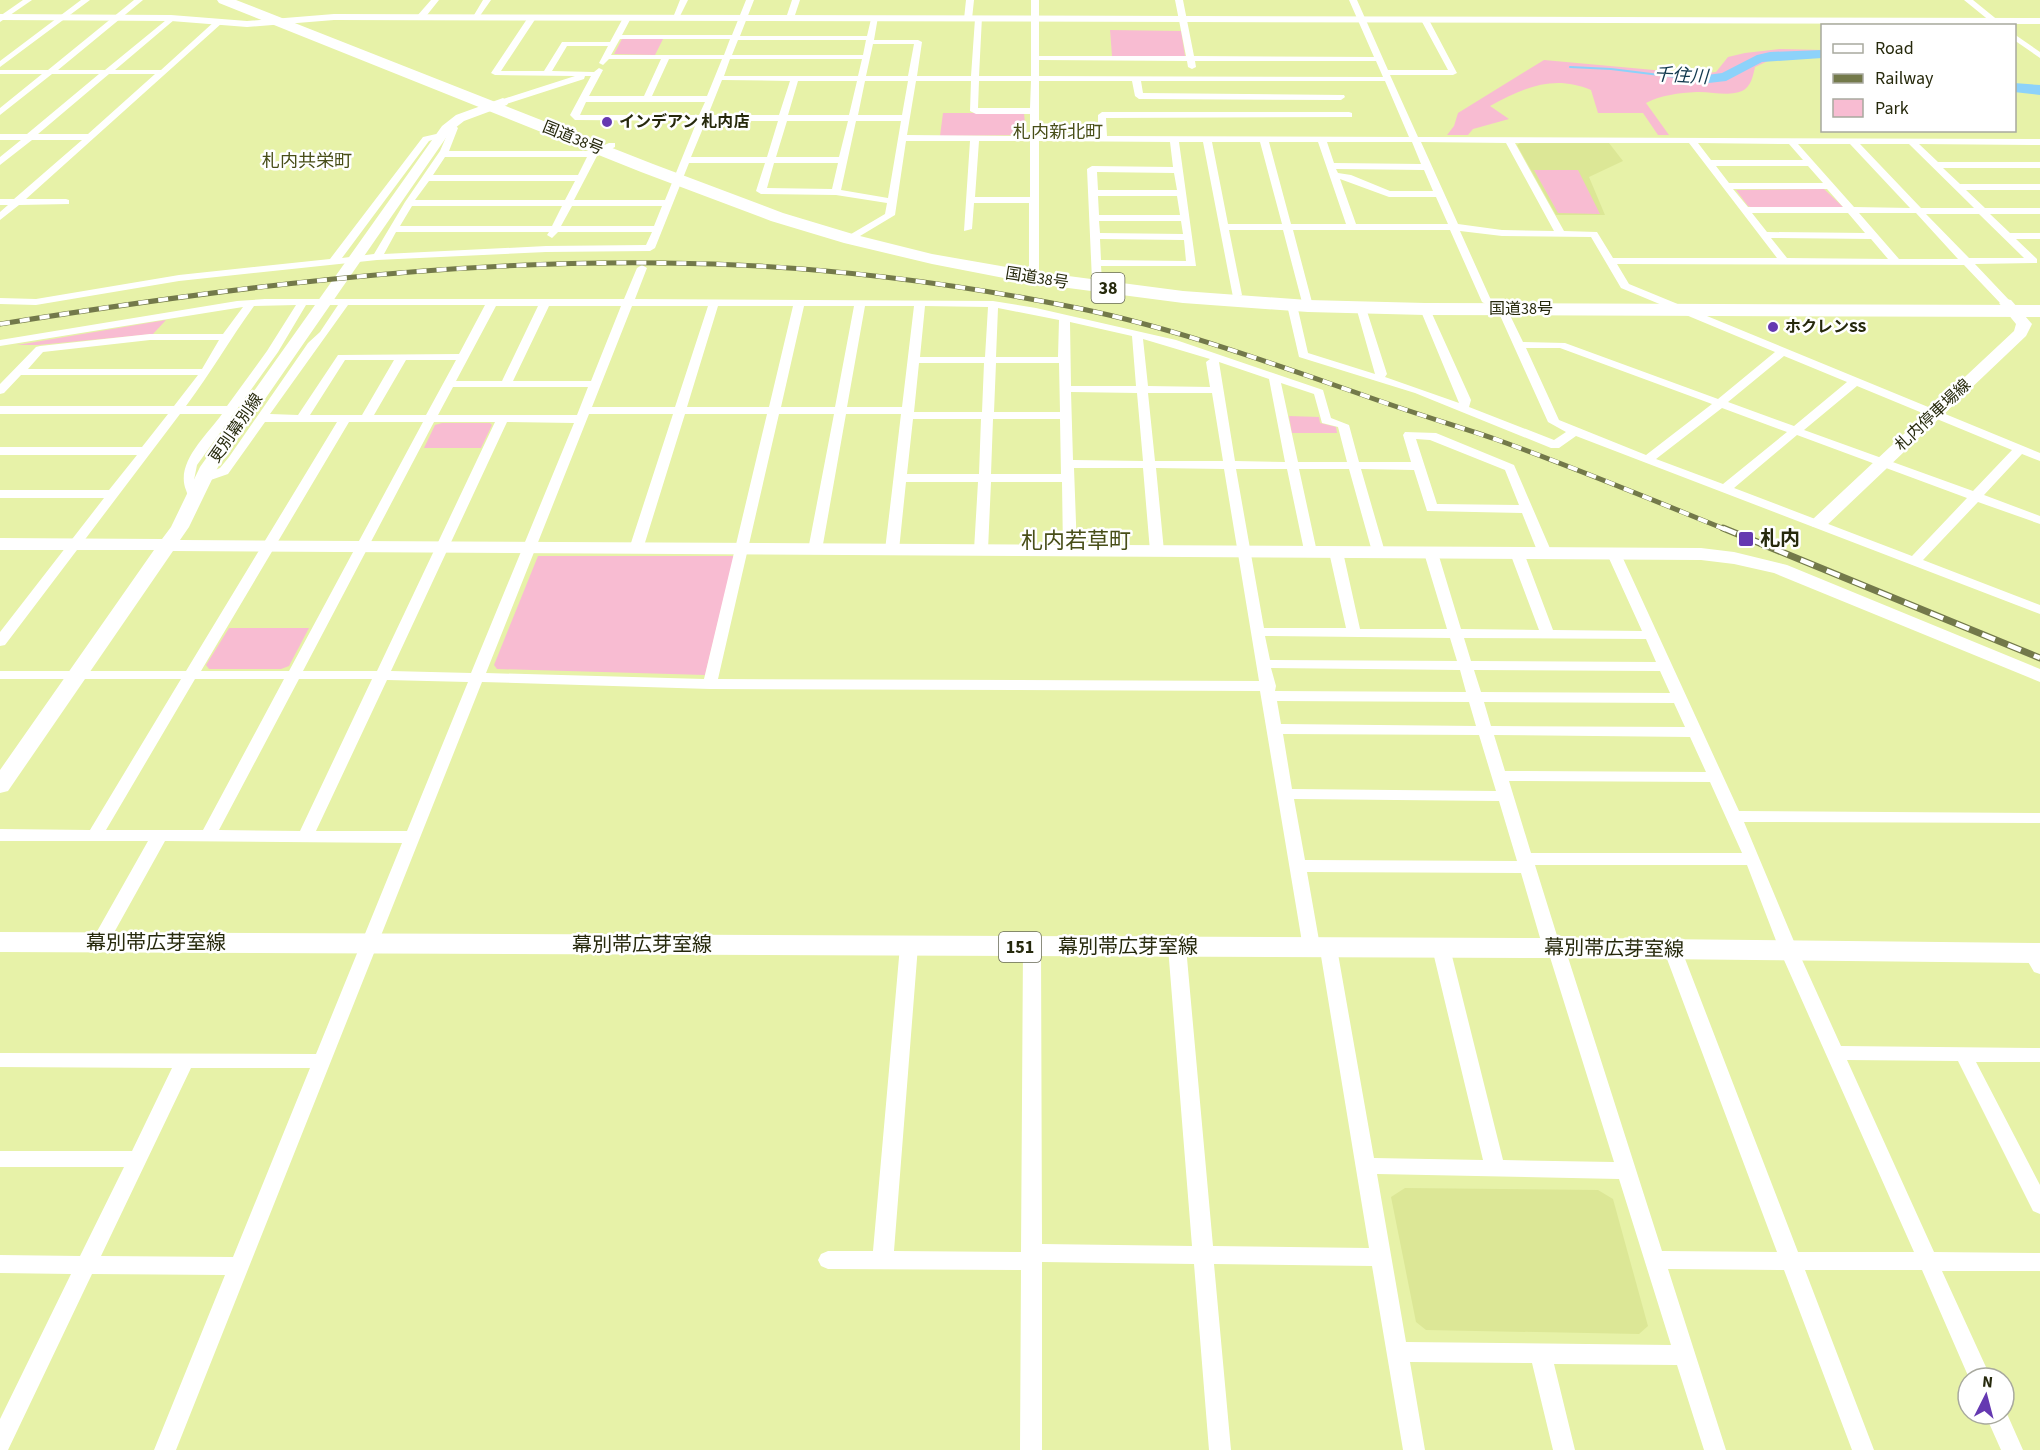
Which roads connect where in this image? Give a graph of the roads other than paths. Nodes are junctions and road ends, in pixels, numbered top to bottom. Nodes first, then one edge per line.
1 (28, 0) edge
2 (87, 0) edge
3 (140, 0) edge
4 (224, 0) edge
5 (243, 0) edge
6 (435, 0) edge
7 (487, 0) edge
8 (684, 0) edge
9 (750, 0) edge
10 (796, 0) edge
11 (970, 0) edge
12 (1035, 0) edge
13 (1179, 0) edge
14 (1353, 0) edge
15 (1968, 0) edge
16 (1, 18) edge
17 (63, 18) junction
18 (117, 18) junction
19 (171, 18) junction
20 (420, 18) junction
21 (474, 18) junction
22 (532, 18) junction
23 (627, 18) junction
24 (675, 18) junction
25 (742, 18) junction
26 (790, 18) junction
27 (875, 19) junction
28 (974, 19) junction
29 (1035, 19) junction
30 (1183, 19) junction
31 (1362, 20) junction
32 (1425, 20) junction
33 (284, 21) junction
34 (2040, 21) edge
35 (218, 23) junction
36 (1998, 23) edge
37 (734, 38) junction
38 (2017, 38) edge
39 (615, 40) junction
40 (870, 40) junction
41 (2040, 40) edge
42 (2040, 56) edge
43 (606, 57) junction
44 (666, 57) junction
45 (726, 57) junction
46 (866, 57) junction
47 (1035, 58) junction
48 (1190, 58) junction
49 (1379, 59) junction
50 (0, 65) edge
51 (0, 72) edge
52 (50, 72) junction
53 (106, 72) junction
54 (162, 72) junction
55 (595, 72) junction
56 (547, 73) junction
57 (1386, 76) junction
58 (718, 78) junction
59 (795, 78) junction
60 (861, 78) junction
61 (912, 78) junction
62 (976, 78) junction
63 (1035, 78) junction
64 (1136, 79) junction
65 (1194, 79) junction
66 (1334, 79) junction
67 (1176, 97) junction
68 (1341, 97) junction
69 (584, 99) junction
70 (647, 99) junction
71 (710, 99) junction
72 (498, 104) junction
73 (1035, 111) junction
74 (0, 112) edge
75 (702, 118) junction
76 (784, 118) junction
77 (853, 118) junction
78 (906, 118) junction
79 (1354, 127) junction
80 (447, 129) junction
81 (1180, 129) junction
82 (0, 136) edge
83 (30, 136) junction
84 (89, 137) junction
85 (903, 138) junction
86 (975, 138) junction
87 (1035, 138) junction
88 (1104, 139) junction
89 (1208, 139) junction
90 (1264, 139) junction
91 (1321, 140) junction
92 (1415, 140) junction
93 (1509, 140) junction
94 (1691, 140) junction
95 (1791, 141) junction
96 (1852, 141) junction
97 (1912, 142) junction
98 (2040, 142) edge
99 (602, 149) junction
100 (444, 154) junction
101 (770, 160) junction
102 (843, 160) junction
103 (0, 162) edge
104 (1709, 163) junction
105 (1810, 163) junction
106 (1936, 165) junction
107 (2029, 165) junction
108 (2040, 165) edge
109 (1426, 166) junction
110 (1178, 170) junction
111 (681, 171) junction
112 (1332, 171) junction
113 (2040, 174) edge
114 (426, 178) junction
115 (581, 178) junction
116 (1726, 186) junction
117 (1831, 186) junction
118 (1959, 187) junction
119 (2040, 187) edge
120 (836, 192) junction
121 (1094, 193) junction
122 (1182, 193) junction
123 (1439, 194) junction
124 (970, 200) junction
125 (1035, 200) junction
126 (892, 201) junction
127 (0, 202) edge
128 (17, 202) junction
129 (66, 202) dead end
130 (569, 202) junction
131 (410, 203) junction
132 (668, 203) junction
133 (1744, 210) junction
134 (1852, 210) junction
135 (1918, 211) junction
136 (1982, 211) junction
137 (2040, 211) edge
138 (0, 217) edge
139 (1095, 218) junction
140 (1185, 218) junction
141 (1225, 227) junction
142 (1288, 227) junction
143 (1352, 227) junction
144 (1454, 227) junction
145 (396, 229) junction
146 (555, 229) junction
147 (967, 229) dead end
148 (657, 230) junction
149 (1561, 234) junction
150 (1095, 236) junction
151 (1764, 236) junction
152 (1874, 236) junction
153 (2008, 236) junction
154 (2040, 236) edge
155 (855, 237) junction
156 (1188, 237) junction
157 (546, 249) junction
158 (377, 257) junction
159 (334, 261) junction
160 (1610, 261) junction
161 (1784, 261) junction
162 (1895, 261) junction
163 (1966, 261) junction
164 (642, 268) dead end
165 (1097, 271) junction
166 (1032, 274) junction
167 (1237, 295) junction
168 (0, 301) edge
169 (303, 302) junction
170 (345, 302) junction
171 (251, 303) junction
172 (492, 303) junction
173 (545, 303) junction
174 (627, 303) junction
175 (714, 303) junction
176 (799, 303) junction
177 (860, 303) junction
178 (920, 303) junction
179 (1302, 303) junction
180 (1664, 303) junction
181 (993, 304) junction
182 (2040, 304) edge
183 (1494, 306) junction
184 (1361, 307) junction
185 (2010, 307) junction
186 (1425, 309) junction
187 (1682, 310) junction
188 (2040, 311) edge
189 (1065, 318) junction
190 (1137, 334) junction
191 (226, 337) junction
192 (0, 343) edge
193 (1519, 345) junction
194 (1783, 351) junction
195 (402, 357) junction
196 (463, 357) junction
197 (1218, 358) junction
198 (914, 360) junction
199 (990, 360) junction
200 (1064, 360) junction
201 (17, 372) junction
202 (206, 372) junction
203 (1274, 377) junction
204 (1379, 378) junction
205 (1856, 381) junction
206 (449, 384) junction
207 (506, 384) junction
208 (595, 384) junction
209 (1065, 389) junction
210 (1142, 390) junction
211 (1217, 390) junction
212 (0, 391) edge
213 (1719, 405) junction
214 (1463, 409) junction
215 (0, 410) edge
216 (177, 410) junction
217 (230, 410) junction
218 (679, 410) junction
219 (773, 411) junction
220 (841, 411) junction
221 (908, 413) junction
222 (1935, 413) junction
223 (582, 415) junction
224 (987, 416) junction
225 (1066, 416) junction
226 (261, 418) junction
227 (302, 418) junction
228 (345, 418) junction
229 (366, 418) junction
230 (432, 418) junction
231 (504, 418) junction
232 (1574, 432) junction
233 (1795, 432) junction
234 (2020, 449) junction
235 (0, 450) edge
236 (147, 451) junction
237 (2040, 457) edge
238 (1647, 460) junction
239 (1067, 464) junction
240 (1148, 464) junction
241 (1228, 464) junction
242 (1291, 464) junction
243 (1354, 464) junction
244 (1882, 464) junction
245 (1418, 466) junction
246 (901, 478) junction
247 (985, 478) junction
248 (1068, 478) junction
249 (198, 488) junction
250 (1725, 489) junction
251 (0, 494) edge
252 (113, 495) junction
253 (1976, 497) junction
254 (1527, 509) junction
255 (2040, 520) edge
256 (1819, 523) junction
257 (0, 544) edge
258 (75, 545) junction
259 (167, 545) junction
260 (269, 545) junction
261 (362, 546) junction
262 (443, 546) junction
263 (529, 547) junction
264 (636, 549) junction
265 (741, 549) junction
266 (815, 550) junction
267 (892, 550) junction
268 (981, 550) junction
269 (1070, 550) junction
270 (1157, 551) junction
271 (1245, 552) junction
272 (1310, 552) junction
273 (1336, 552) junction
274 (1378, 552) junction
275 (1431, 553) junction
276 (1517, 553) junction
277 (1545, 554) junction
278 (1614, 554) junction
279 (1915, 561) junction
280 (2040, 610) edge
281 (1259, 632) junction
282 (1354, 633) junction
283 (1456, 634) junction
284 (1548, 634) junction
285 (1652, 635) junction
286 (0, 642) edge
287 (1265, 664) junction
288 (1465, 666) junction
289 (1666, 667) junction
290 (0, 675) edge
291 (77, 675) junction
292 (190, 675) junction
293 (293, 675) junction
294 (381, 675) junction
295 (477, 676) junction
296 (2040, 676) edge
297 (711, 684) junction
298 (1269, 691) junction
299 (1475, 698) junction
300 (1680, 698) junction
301 (1276, 729) junction
302 (1485, 730) junction
303 (1695, 732) junction
304 (1499, 776) junction
305 (1716, 777) junction
306 (0, 786) edge
307 (1286, 794) junction
308 (1505, 796) junction
309 (1733, 816) junction
310 (2040, 818) edge
311 (0, 835) edge
312 (95, 835) junction
313 (160, 835) junction
314 (208, 836) junction
315 (306, 836) junction
316 (412, 837) junction
317 (1753, 859) junction
318 (1525, 863) junction
319 (1298, 866) junction
320 (0, 942) edge
321 (100, 942) junction
322 (368, 944) junction
323 (909, 946) junction
324 (1032, 947) junction
325 (1177, 947) junction
326 (1320, 948) junction
327 (1441, 948) junction
328 (1554, 948) junction
329 (1673, 951) junction
330 (1789, 951) junction
331 (2037, 958) edge
332 (1835, 1053) junction
333 (1963, 1054) junction
334 (2040, 1055) edge
335 (0, 1060) edge
336 (185, 1061) junction
337 (322, 1061) junction
338 (0, 1159) edge
339 (137, 1160) junction
340 (1365, 1166) junction
341 (1495, 1169) junction
342 (1627, 1171) junction
343 (2040, 1205) edge
344 (1202, 1254) junction
345 (1031, 1257) junction
346 (1380, 1257) junction
347 (828, 1260) dead end
348 (883, 1260) junction
349 (1655, 1260) junction
350 (1790, 1260) junction
351 (1927, 1261) junction
352 (2040, 1262) edge
353 (0, 1264) edge
354 (86, 1265) junction
355 (240, 1266) junction
356 (1396, 1352) junction
357 (1541, 1354) junction
358 (1685, 1355) junction
359 (1975, 1366) edge
360 (2001, 1426) edge
361 (0, 1443) edge
362 (165, 1450) edge
363 (1031, 1450) edge
364 (1220, 1450) edge
365 (1413, 1450) edge
366 (1564, 1450) edge
367 (1714, 1450) edge
368 (1863, 1450) edge
369 (2012, 1450) edge

1 - 16 street
2 - 17 street
3 - 18 street
4 - 33 highway, 国道38号 / 38
5 - 33 highway, 国道38号 / 38
6 - 20 street
7 - 21 street
8 - 24 street
9 - 25 street
10 - 26 street
11 - 28 street
12 - 29 street
13 - 30 street
14 - 31 street
15 - 36 street
16 - 17 street
17 - 18 street
17 - 50 street
18 - 19 street
18 - 52 street
19 - 35 street
19 - 53 street
20 - 21 street
20 - 33 street
21 - 22 street
22 - 23 street
22 - 56 street
23 - 24 street
23 - 39 street
24 - 25 street
25 - 26 street
25 - 37 street
26 - 27 street
27 - 28 street
27 - 40 street
28 - 29 street
28 - 62 street
29 - 30 street
29 - 47 street
30 - 31 street
30 - 48 street
31 - 32 street
31 - 49 street
32 - 36 street
32 - 57 street
33 - 35 street
33 - 72 highway, 国道38号 / 38
34 - 36 street
35 - 54 street
37 - 39 street
37 - 40 street
37 - 45 street
38 - 41 street
38 - 42 street
39 - 43 street
39 - 56 street
40 - 46 street
40 - 61 street
43 - 44 street
43 - 55 street
44 - 45 street
44 - 70 street
45 - 46 street
45 - 58 street
46 - 60 street
47 - 48 street
47 - 63 street
48 - 49 street
48 - 65 street
49 - 57 street
51 - 52 street
52 - 53 street
52 - 74 street
53 - 54 street
53 - 83 street
54 - 84 street
55 - 56 street
55 - 69 street
55 - 72 street
57 - 66 street
57 - 92 street
58 - 59 street
58 - 71 street
59 - 60 street
59 - 76 street
60 - 61 street
60 - 77 street
61 - 62 street
61 - 78 street
62 - 63 street
62 - 73 street
63 - 64 street
63 - 73 street
64 - 65 street
64 - 67 street
65 - 66 street
66 - 68 street
67 - 68 street
67 - 81 street
68 - 79 street
69 - 70 street
69 - 75 street
70 - 71 street
71 - 75 street
72 - 80 street, 更別幕別線
72 - 99 highway, 国道38号 / 38
73 - 87 street
75 - 76 street
75 - 111 street
76 - 77 street
76 - 101 street
77 - 78 street
77 - 102 street
78 - 85 street
79 - 81 street
79 - 91 street
79 - 92 street
80 - 100 street
80 - 159 street
80 - 249 street, 更別幕別線
81 - 88 street
81 - 88 street
81 - 89 street
81 - 110 street
82 - 83 street
83 - 84 street
83 - 103 street
84 - 128 street
85 - 86 street
85 - 126 street
86 - 87 street
86 - 124 street
87 - 88 street
87 - 125 street
89 - 90 street
89 - 141 street
90 - 91 street
90 - 142 street
91 - 112 street
92 - 93 street
92 - 109 street
93 - 94 street
93 - 149 street
94 - 95 street
94 - 104 street
95 - 96 street
95 - 105 street
96 - 97 street
96 - 135 street
97 - 98 street
97 - 106 street
99 - 100 street
99 - 111 highway, 国道38号 / 38
99 - 115 street
100 - 114 street
101 - 102 street
101 - 111 street
101 - 120 street
102 - 120 street
104 - 105 street
104 - 116 street
105 - 117 street
106 - 107 street
106 - 118 street
107 - 108 street
107 - 113 street
109 - 112 street
109 - 123 street
110 - 121 street
110 - 122 street
111 - 132 street
111 - 155 highway, 国道38号 / 38
112 - 123 street
112 - 143 street
114 - 115 street
114 - 131 street
115 - 130 street
116 - 117 street
116 - 133 street
117 - 134 street
118 - 119 street
118 - 136 street
120 - 126 street
121 - 122 street
121 - 139 street
122 - 140 street
123 - 144 street
124 - 125 street
124 - 147 street
125 - 166 street
126 - 155 street
127 - 128 street
128 - 129 street
128 - 138 street
130 - 131 street
130 - 132 street
130 - 146 street
131 - 145 street
132 - 148 street
133 - 134 street
133 - 151 street
134 - 135 street
134 - 152 street
135 - 136 street
135 - 163 street
136 - 137 street
136 - 153 street
139 - 140 street
139 - 150 street
140 - 156 street
141 - 142 street
141 - 167 street
142 - 143 street
142 - 179 street
143 - 144 street
144 - 149 street
144 - 183 street
145 - 146 street
145 - 158 street
146 - 148 street
146 - 157 street
148 - 157 street
149 - 160 street
150 - 156 street
150 - 165 street
151 - 152 street
151 - 161 street
152 - 162 street
153 - 154 street
153 - 163 street
155 - 166 highway, 国道38号 / 38
156 - 165 street
157 - 158 street
158 - 159 street
159 - 168 street
160 - 161 street
160 - 180 street
161 - 162 street
162 - 163 street
163 - 185 street
164 - 174 street
165 - 166 highway, 国道38号 / 38
165 - 167 highway, 国道38号 / 38
166 - 179 highway, 国道38号 / 38
167 - 179 highway, 国道38号 / 38
169 - 170 street
169 - 171 street
169 - 217 street
170 - 172 street
170 - 226 street
171 - 191 street
171 - 192 street
172 - 173 street
172 - 196 street
173 - 174 street
173 - 207 street
174 - 175 street
174 - 208 street
175 - 176 street
175 - 218 street
176 - 177 street
176 - 219 street
177 - 178 street
177 - 220 street
178 - 181 street
178 - 198 street
179 - 183 highway, 国道38号 / 38
179 - 184 highway, 国道38号 / 38
179 - 204 street
180 - 183 highway, 国道38号 / 38
180 - 185 highway, 国道38号 / 38
180 - 187 street
181 - 189 street
181 - 199 street
182 - 185 highway, 国道38号 / 38
183 - 186 highway, 国道38号 / 38
183 - 187 highway, 国道38号 / 38
183 - 193 street
184 - 186 highway, 国道38号 / 38
184 - 204 street
185 - 187 highway, 国道38号 / 38
185 - 188 highway, 国道38号 / 38
185 - 222 street, 札内停車場線
186 - 214 street
187 - 194 street
189 - 190 street
189 - 200 street
190 - 197 street
190 - 210 street
191 - 201 street
191 - 202 street
193 - 213 street
193 - 232 street
194 - 205 street
194 - 213 street
195 - 196 street
195 - 227 street
195 - 229 street
196 - 206 street
197 - 203 street
197 - 211 street
198 - 199 street
198 - 221 street
199 - 200 street
199 - 224 street
200 - 209 street
201 - 202 street
201 - 212 street
202 - 216 street
203 - 242 street
203 - 243 street
204 - 214 street
205 - 222 street
205 - 233 street
206 - 207 street
206 - 230 street
207 - 208 street
208 - 223 street
209 - 210 street
209 - 225 street
210 - 211 street
210 - 240 street
211 - 241 street
213 - 233 street
213 - 238 street
214 - 232 street
215 - 216 street
216 - 217 street
216 - 236 street
217 - 249 street
218 - 219 street
218 - 223 street
218 - 264 street
219 - 220 street
219 - 265 street
220 - 221 street
220 - 266 street
221 - 224 street
221 - 246 street
222 - 234 street
222 - 244 street, 札内停車場線
223 - 231 street
223 - 263 street
224 - 225 street
224 - 247 street
225 - 239 street
226 - 227 street
226 - 249 street
227 - 228 street
228 - 229 street
228 - 260 street
229 - 230 street
230 - 231 street
230 - 261 street
231 - 262 street
232 - 238 street
233 - 244 street
233 - 250 street
234 - 237 street
234 - 253 street
235 - 236 street
236 - 252 street
238 - 250 street
239 - 240 street
239 - 248 street
240 - 241 street
240 - 270 street
241 - 242 street
241 - 271 street
242 - 243 street
242 - 272 street
243 - 245 street
243 - 274 street
244 - 253 street
244 - 256 street, 札内停車場線
245 - 254 street
245 - 254 street
246 - 247 street
246 - 267 street
247 - 248 street
247 - 268 street
248 - 269 street
249 - 259 street, 更別幕別線
250 - 256 street
251 - 252 street
252 - 258 street
253 - 255 street
253 - 279 street
254 - 277 street
256 - 279 street
257 - 258 street
258 - 259 street
258 - 286 street
259 - 260 street
259 - 291 street, 更別幕別線
260 - 261 street
260 - 292 street
261 - 262 street
261 - 293 street
262 - 263 street
262 - 294 street
263 - 264 street
263 - 295 street
264 - 265 street
265 - 266 street
265 - 297 street
266 - 267 street
267 - 268 street
268 - 269 street
269 - 270 street
270 - 271 street
271 - 272 street
271 - 281 street
272 - 273 street
273 - 274 street
273 - 282 street
274 - 275 street
275 - 276 street
275 - 283 street
276 - 277 street
276 - 284 street
277 - 278 street
278 - 285 street
278 - 296 street
279 - 280 street
281 - 282 street
281 - 287 street
282 - 283 street
283 - 284 street
283 - 288 street
284 - 285 street
285 - 289 street
287 - 288 street
287 - 298 street
288 - 289 street
288 - 299 street
289 - 300 street
290 - 291 street
291 - 292 street
291 - 306 street, 更別幕別線
292 - 293 street
292 - 312 street
293 - 294 street
293 - 314 street
294 - 295 street
294 - 315 street
295 - 297 street
295 - 316 street
297 - 298 street
298 - 299 street
298 - 301 street
299 - 300 street
299 - 302 street
300 - 303 street
301 - 302 street
301 - 307 street
302 - 303 street
302 - 304 street
303 - 305 street
304 - 305 street
304 - 308 street
305 - 309 street
307 - 308 street
307 - 319 street
308 - 318 street
309 - 310 street
309 - 317 street
311 - 312 street
312 - 313 street
313 - 314 street
313 - 321 street
314 - 315 street
315 - 316 street
316 - 322 street
317 - 318 street
317 - 330 street
318 - 319 street
318 - 328 street
319 - 326 street
320 - 321 main road, 幕別帯広芽室線 / 151
321 - 322 main road, 幕別帯広芽室線 / 151
322 - 323 main road, 幕別帯広芽室線 / 151
322 - 337 street
323 - 324 main road, 幕別帯広芽室線 / 151
323 - 348 street
324 - 325 main road, 幕別帯広芽室線 / 151
324 - 345 street
325 - 326 main road, 幕別帯広芽室線 / 151
325 - 344 street
326 - 327 main road, 幕別帯広芽室線 / 151
326 - 340 street
327 - 328 main road, 幕別帯広芽室線 / 151
327 - 341 street
328 - 329 main road, 幕別帯広芽室線 / 151
328 - 342 street
329 - 330 main road, 幕別帯広芽室線 / 151
329 - 350 street
330 - 331 main road, 幕別帯広芽室線 / 151
330 - 332 street
332 - 333 street
332 - 351 street
333 - 334 street
333 - 343 street
335 - 336 street
336 - 337 street
336 - 339 street
337 - 355 street
338 - 339 street
339 - 354 street
340 - 341 street
340 - 346 street
341 - 342 street
342 - 349 street
344 - 345 street
344 - 346 street
344 - 364 street
345 - 348 street
345 - 363 street
346 - 356 street
347 - 348 street
349 - 350 street
349 - 358 street
350 - 351 street
350 - 368 street
351 - 352 street
351 - 359 street
353 - 354 street
354 - 355 street
354 - 361 street
355 - 362 street
356 - 357 street
356 - 365 street
357 - 358 street
357 - 366 street
358 - 367 street
360 - 369 street

